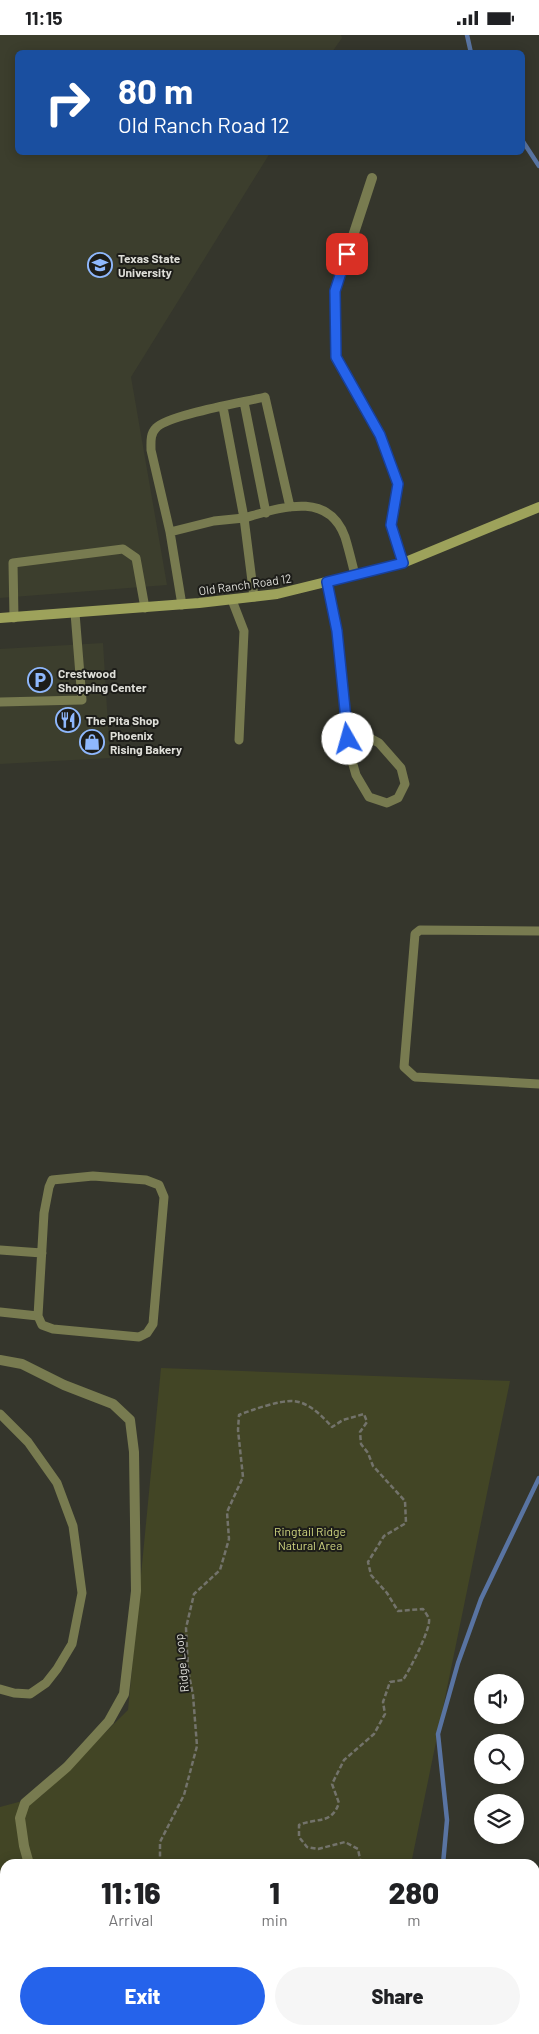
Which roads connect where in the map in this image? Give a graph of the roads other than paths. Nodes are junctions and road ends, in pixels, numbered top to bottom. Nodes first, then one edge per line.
1 (372, 178) dead end
2 (244, 402) junction
3 (223, 407) junction
4 (290, 507) junction
5 (539, 507) edge
6 (266, 513) junction
7 (244, 518) junction
8 (170, 531) junction
9 (403, 563) junction
10 (355, 575) junction
11 (327, 582) junction
12 (254, 597) junction
13 (232, 600) junction
14 (182, 605) junction
15 (145, 608) junction
16 (75, 613) junction
17 (14, 617) junction
18 (0, 618) edge
19 (0, 702) edge
20 (346, 725) junction
21 (239, 740) dead end
22 (539, 931) edge
23 (539, 1084) edge
24 (0, 1250) edge
25 (42, 1253) junction
26 (0, 1312) edge
27 (38, 1316) junction
28 (0, 1360) edge
29 (0, 1414) edge
30 (0, 1689) edge
31 (28, 1859) edge

1 - 9 street
2 - 3 lane
2 - 4 lane
2 - 6 lane
3 - 7 lane
3 - 8 lane
4 - 6 lane
4 - 10 lane
5 - 9 main road, Old Ranch Road 12
6 - 7 lane
7 - 8 lane
7 - 12 lane
8 - 14 lane
9 - 10 main road, Old Ranch Road 12
10 - 11 main road, Old Ranch Road 12
11 - 12 main road, Old Ranch Road 12
11 - 20 lane
12 - 13 main road, Old Ranch Road 12
13 - 14 main road, Old Ranch Road 12
13 - 21 lane
14 - 15 main road, Old Ranch Road 12
15 - 16 main road, Old Ranch Road 12
15 - 17 lane
16 - 17 main road, Old Ranch Road 12
16 - 19 lane
17 - 18 main road, Old Ranch Road 12
20 - 20 lane
22 - 23 lane
24 - 25 lane
25 - 27 lane
25 - 27 lane
26 - 27 lane
28 - 31 street
29 - 30 lane

